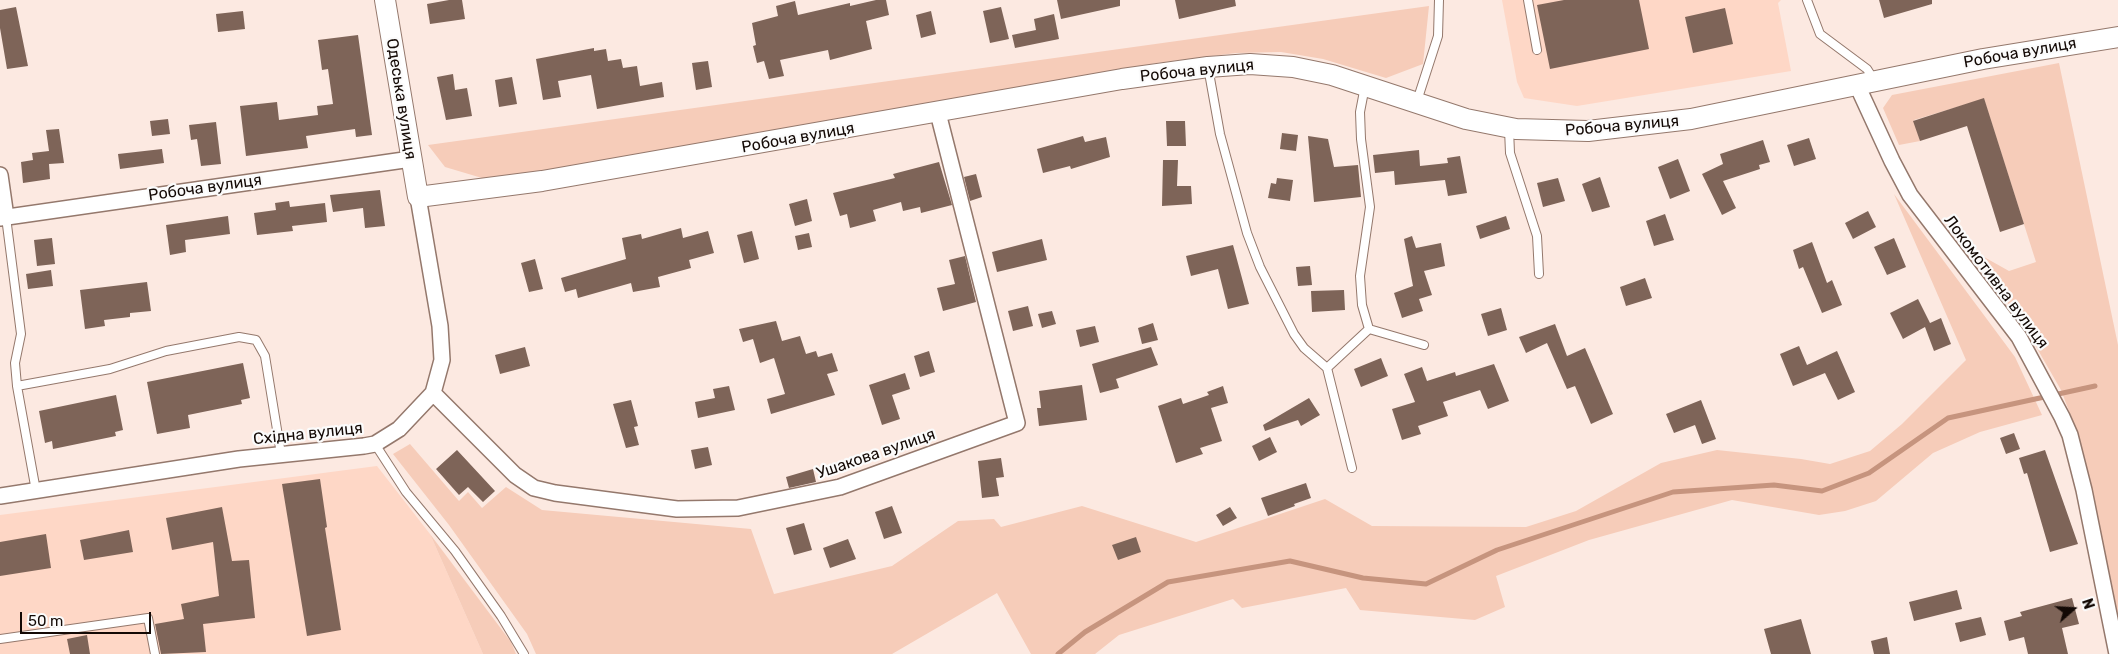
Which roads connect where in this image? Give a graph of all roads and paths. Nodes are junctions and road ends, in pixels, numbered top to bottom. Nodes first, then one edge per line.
1 (385, 0) edge
2 (1439, 0) edge
3 (1528, 0) edge
4 (1807, 0) edge
5 (2118, 37) edge
6 (1537, 50) dead end
7 (1208, 67) junction
8 (1866, 83) junction
9 (1365, 86) junction
10 (1416, 103) junction
11 (938, 113) junction
12 (1509, 127) junction
13 (411, 159) junction
14 (0, 175) edge
15 (418, 197) junction
16 (3, 217) edge
17 (1539, 274) dead end
18 (1368, 329) junction
19 (1424, 345) dead end
20 (1327, 368) junction
21 (17, 386) junction
22 (433, 393) junction
23 (374, 444) junction
24 (281, 454) junction
25 (1352, 468) dead end
26 (36, 491) junction
27 (0, 496) edge
28 (0, 639) edge
29 (155, 654) edge
30 (524, 654) edge
31 (2117, 654) edge

1 - 13 street, Одеська вулиця
2 - 10 lane
3 - 6 lane
4 - 8 lane
5 - 8 street, Робоча вулиця
7 - 9 street, Робоча вулиця
7 - 11 street, Робоча вулиця
7 - 20 lane
8 - 12 street, Робоча вулиця
8 - 31 street, Локомотивна вулиця
9 - 10 street, Робоча вулиця
9 - 18 lane
10 - 12 street, Робоча вулиця
11 - 15 street, Робоча вулиця
11 - 22 street, Ушакова вулиця
12 - 17 lane
13 - 15 street, Одеська вулиця
13 - 16 street, Робоча вулиця
14 - 16 street
15 - 22 street, Східна вулиця
16 - 21 lane
18 - 19 lane
18 - 20 lane
20 - 25 lane
21 - 24 lane
21 - 26 lane
22 - 23 street, Східна вулиця
23 - 24 street, Східна вулиця
23 - 30 lane
24 - 26 street, Східна вулиця
26 - 27 street, Східна вулиця
28 - 29 lane

